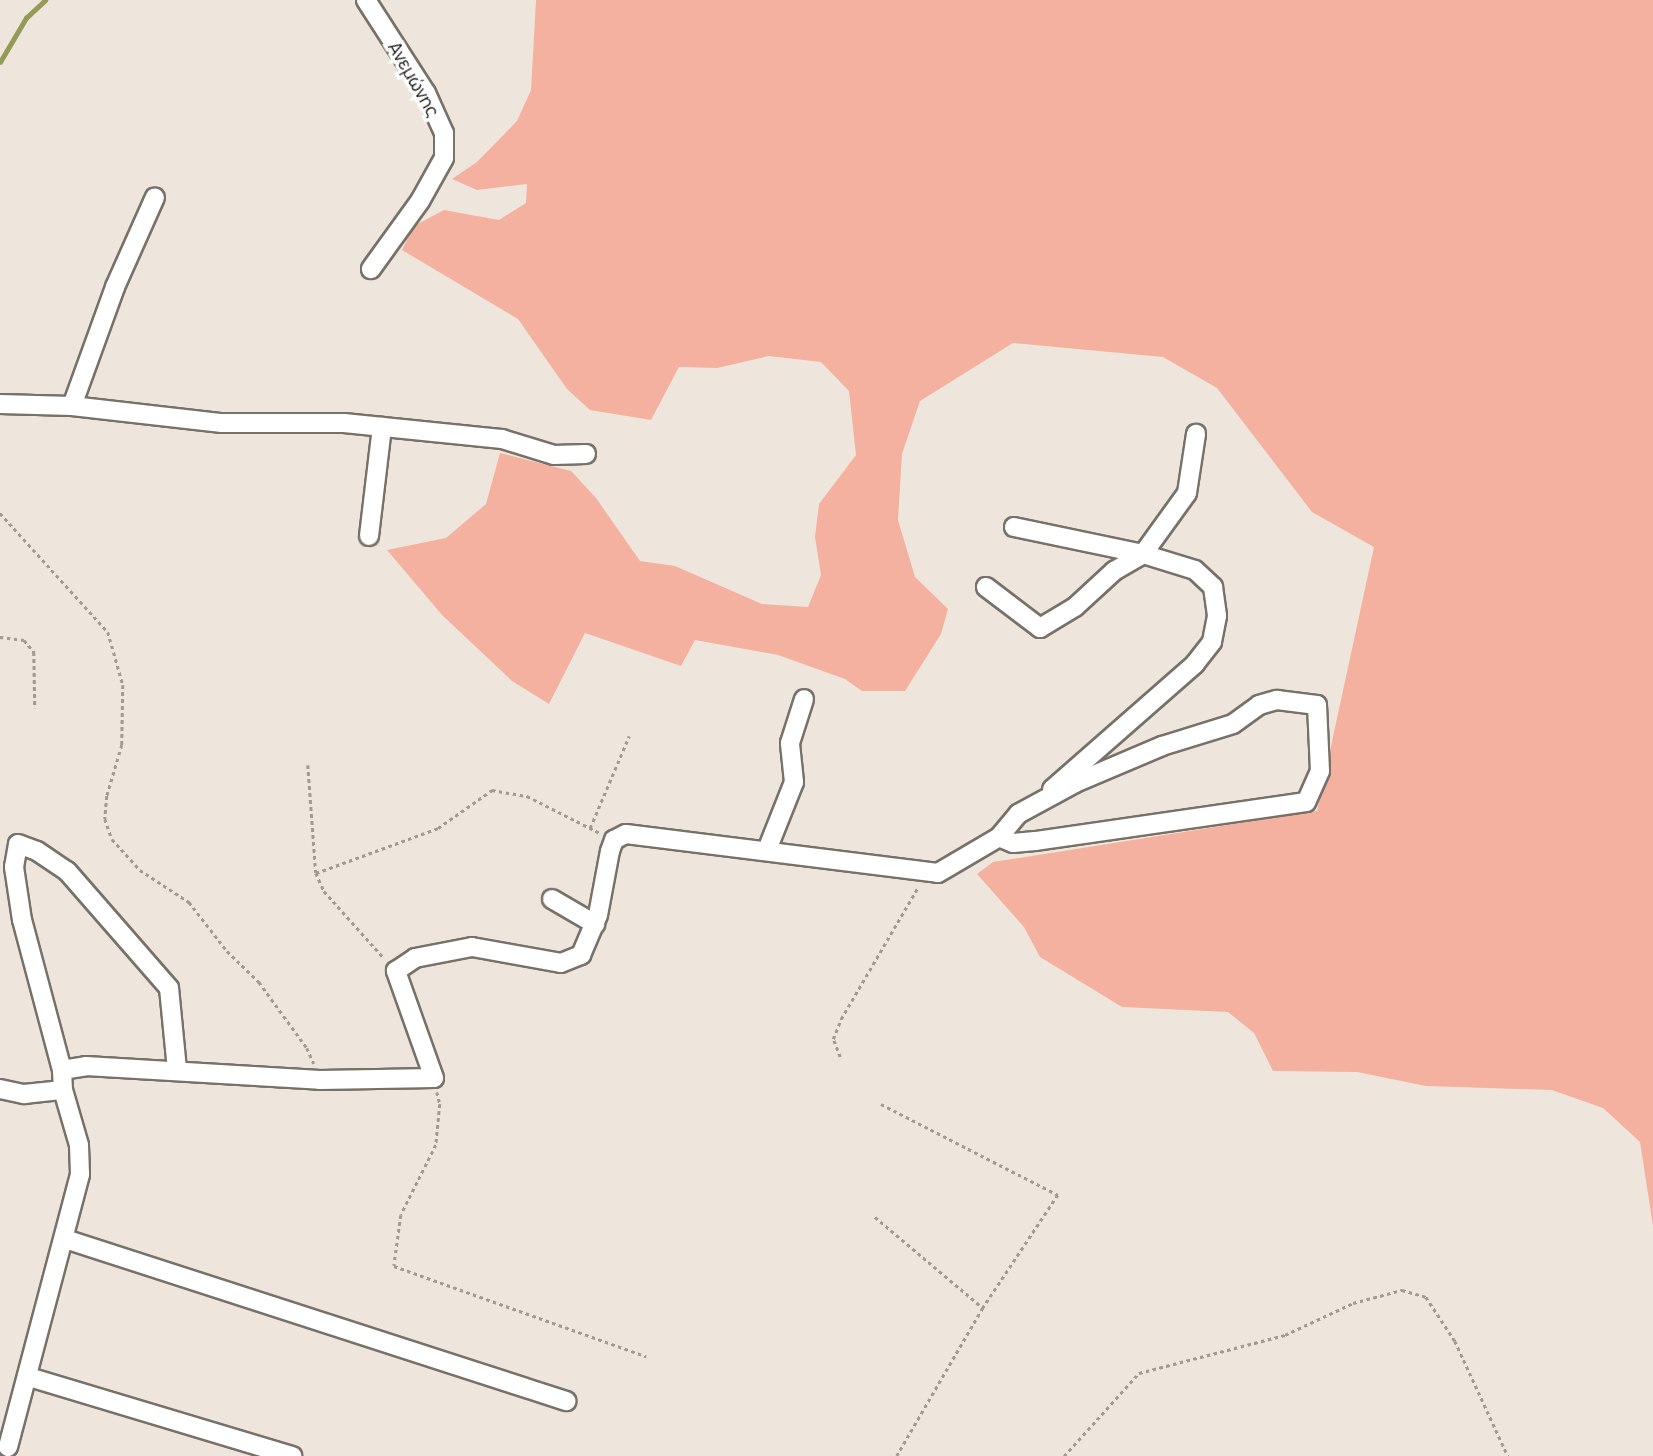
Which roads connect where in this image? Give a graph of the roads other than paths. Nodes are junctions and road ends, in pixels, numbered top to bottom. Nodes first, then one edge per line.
1 (366, 0) edge
2 (155, 197) dead end
3 (371, 269) dead end
4 (0, 404) edge
5 (72, 406) junction
6 (382, 427) junction
7 (1196, 434) dead end
8 (586, 454) dead end
9 (1014, 527) dead end
10 (369, 536) dead end
11 (1143, 554) junction
12 (986, 587) dead end
13 (804, 699) dead end
14 (1042, 799) junction
15 (999, 837) junction
16 (767, 850) junction
17 (552, 900) dead end
18 (595, 924) junction
19 (62, 1070) junction
20 (177, 1070) junction
21 (0, 1089) edge
22 (62, 1090) junction
23 (65, 1240) junction
24 (29, 1377) junction
25 (566, 1401) dead end
26 (9, 1448) edge
27 (292, 1456) edge

1 - 3 street, Ανεμώνης
2 - 5 street
4 - 5 street
5 - 6 street
6 - 8 street
6 - 10 street
7 - 11 street
9 - 11 street
11 - 12 street
11 - 14 street
13 - 16 street
14 - 15 street
14 - 15 street
15 - 16 street
16 - 18 street
17 - 18 street
18 - 20 street
19 - 20 street
19 - 20 street
19 - 22 street
21 - 22 street
22 - 23 street
23 - 24 street
23 - 25 street
24 - 26 street
24 - 27 street

